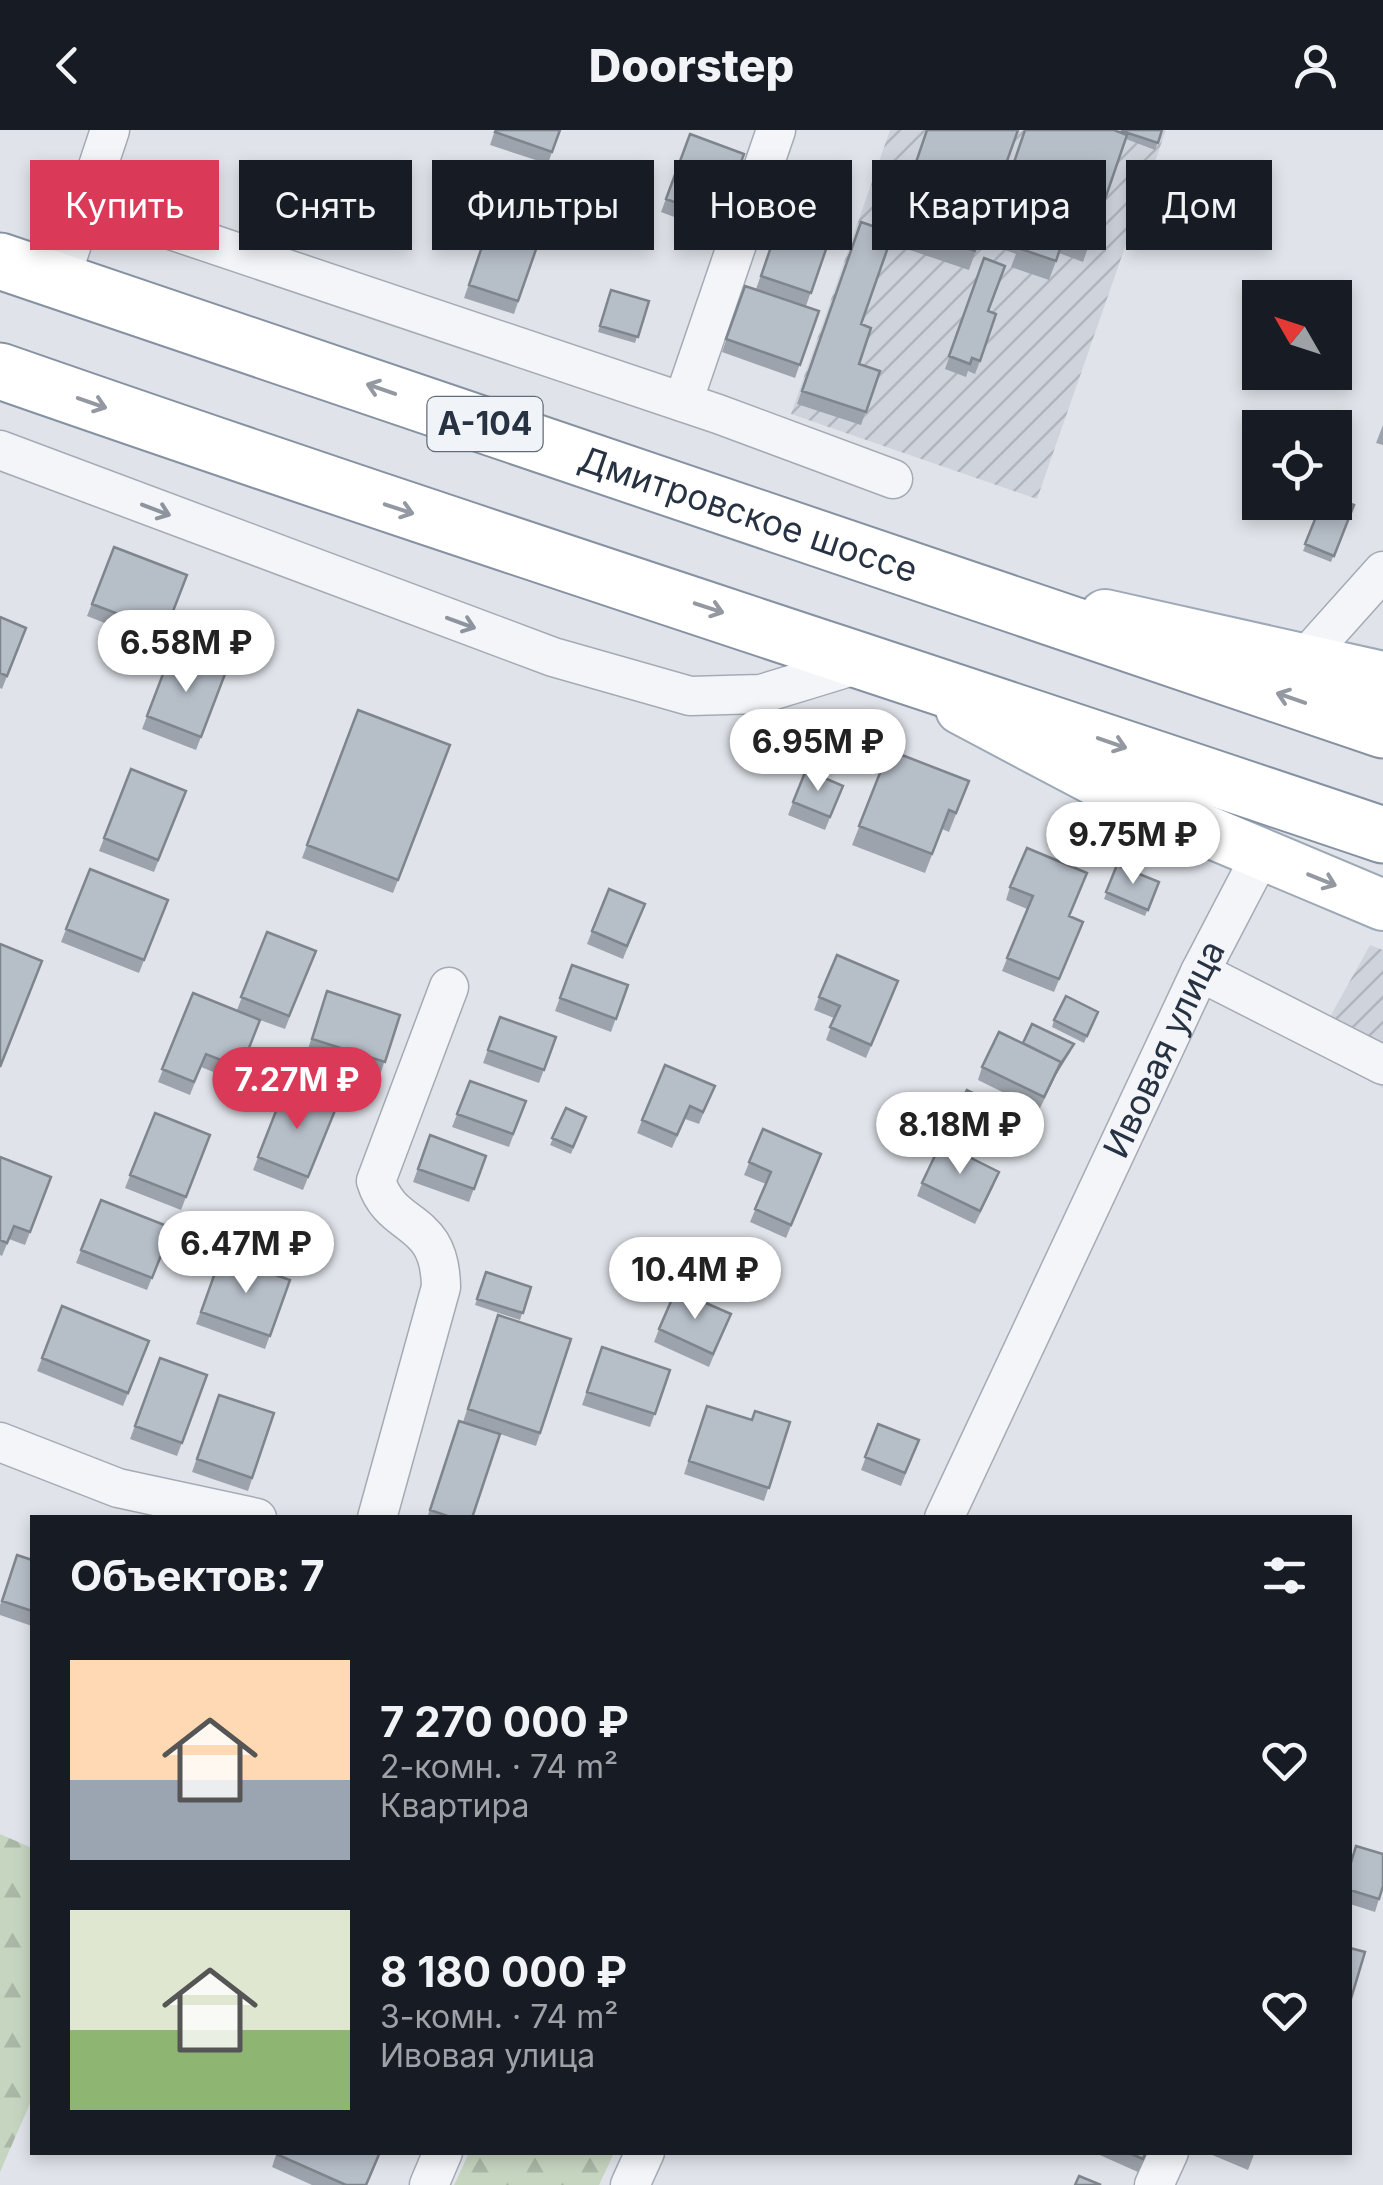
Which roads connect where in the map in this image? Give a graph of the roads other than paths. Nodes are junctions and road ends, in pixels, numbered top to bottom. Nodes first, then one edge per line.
1 (110, 130) edge
2 (776, 130) edge
3 (100, 160) edge
4 (219, 246) edge
5 (70, 250) edge
6 (0, 262) edge
7 (60, 280) junction
8 (0, 371) edge
9 (683, 402) junction
10 (0, 450) edge
11 (894, 478) dead end
12 (1383, 571) edge
13 (970, 588) junction
14 (1306, 657) junction
15 (879, 664) junction
16 (1383, 677) edge
17 (1383, 730) edge
18 (1383, 835) edge
19 (1260, 857) junction
20 (1383, 905) edge
21 (1200, 972) junction
22 (448, 987) dead end
23 (1383, 1066) edge
24 (0, 1442) edge
25 (243, 1515) edge
26 (378, 1515) edge
27 (945, 1515) edge
28 (442, 2155) edge
29 (644, 2155) edge
30 (1168, 2155) edge
31 (429, 2185) edge
32 (630, 2185) edge
33 (1154, 2185) edge

1 - 3 street
2 - 9 street
4 - 9 street
5 - 7 street
6 - 7 highway, Дмитровское шоссе / А-104
13 -> 7 highway, Дмитровское шоссе / А-104
8 -> 15 highway
9 - 11 street
10 -> 15 street
12 - 14 street
13 - 14 main road
17 -> 13 highway, Дмитровское шоссе
14 - 16 main road
15 -> 18 highway
15 - 19 main road
19 -> 20 main road
19 - 21 street, Ивовая улица
21 - 23 street
21 - 27 street, Ивовая улица
22 - 26 street
24 - 25 street
28 - 31 street
29 - 32 street
30 - 33 street

